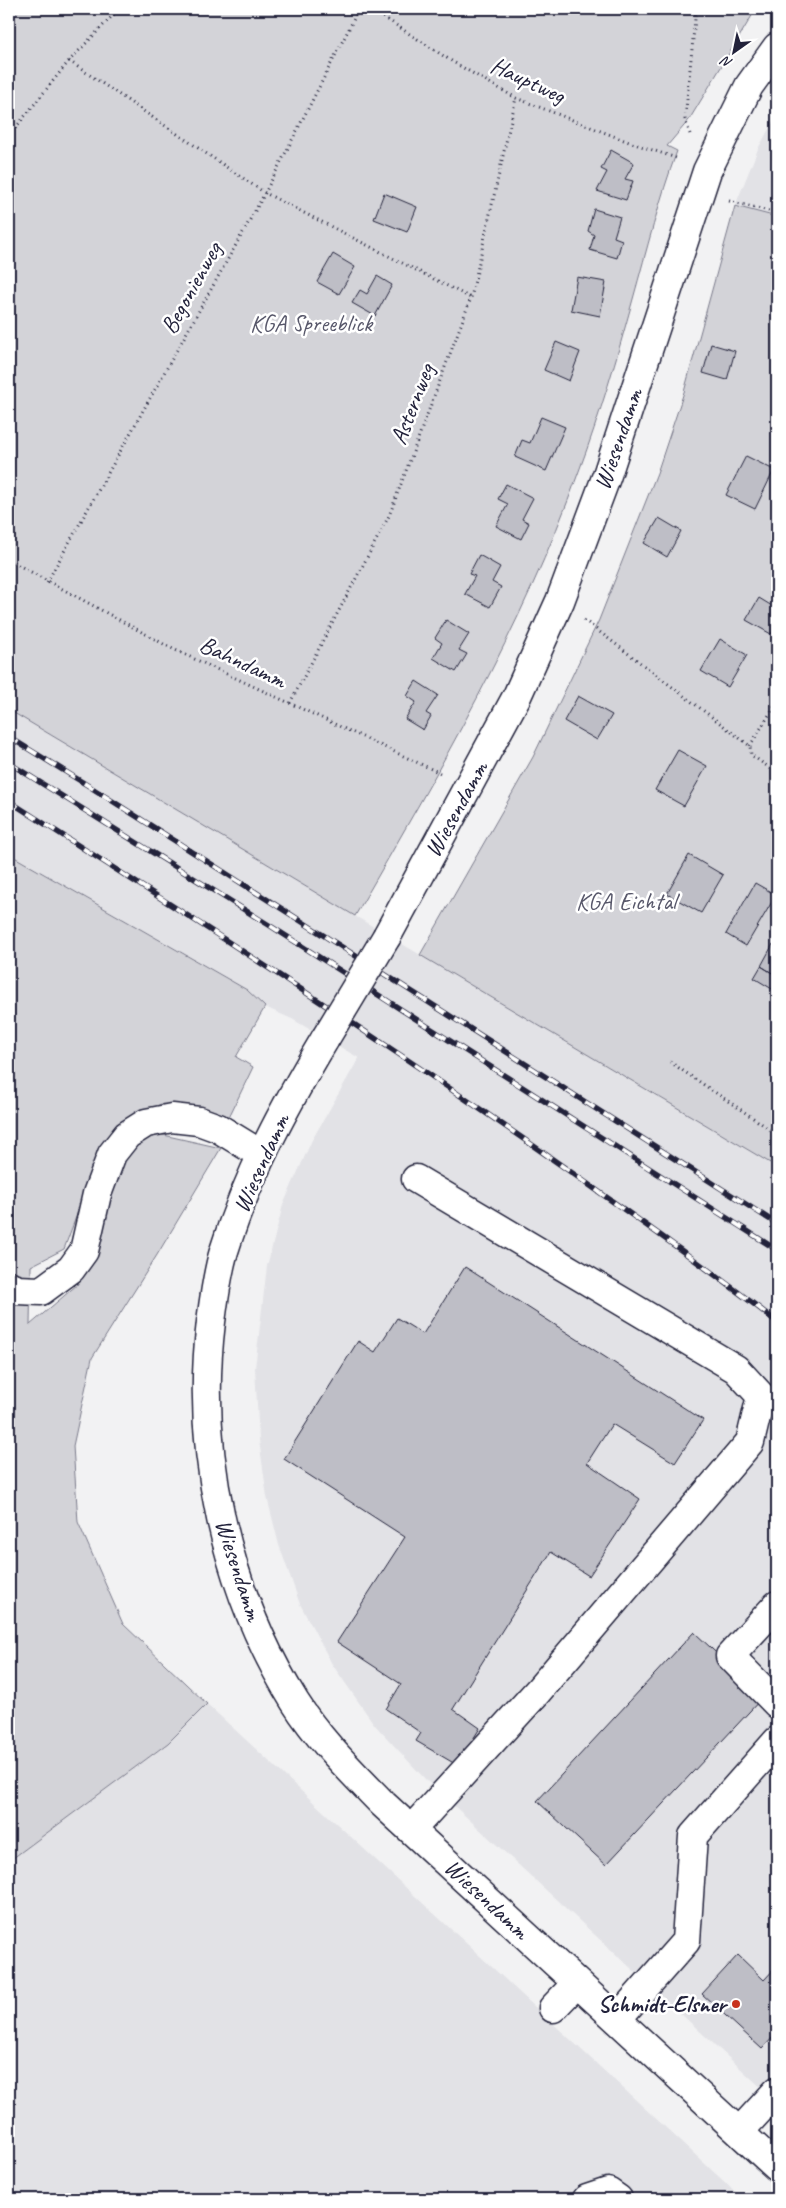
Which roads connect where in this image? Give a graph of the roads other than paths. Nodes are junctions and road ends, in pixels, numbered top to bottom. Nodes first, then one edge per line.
1 (777, 47) edge
2 (262, 1155) junction
3 (416, 1179) dead end
4 (13, 1287) edge
5 (777, 1606) edge
6 (777, 1704) edge
7 (777, 1740) edge
8 (411, 1830) junction
9 (577, 1983) junction
10 (553, 2008) dead end
11 (617, 2019) junction
12 (777, 2091) edge
13 (739, 2132) junction
14 (777, 2167) edge
15 (587, 2199) edge
16 (618, 2199) edge

1 - 2 street, Wiesendamm, bridge
2 - 4 street
2 - 8 street, Wiesendamm
3 - 8 street
5 - 6 street
7 - 11 street
8 - 9 street, Wiesendamm
9 - 10 street
9 - 11 street, Wiesendamm
11 - 13 street, Wiesendamm
12 - 13 street
13 - 14 street, Wiesendamm
15 - 16 street

